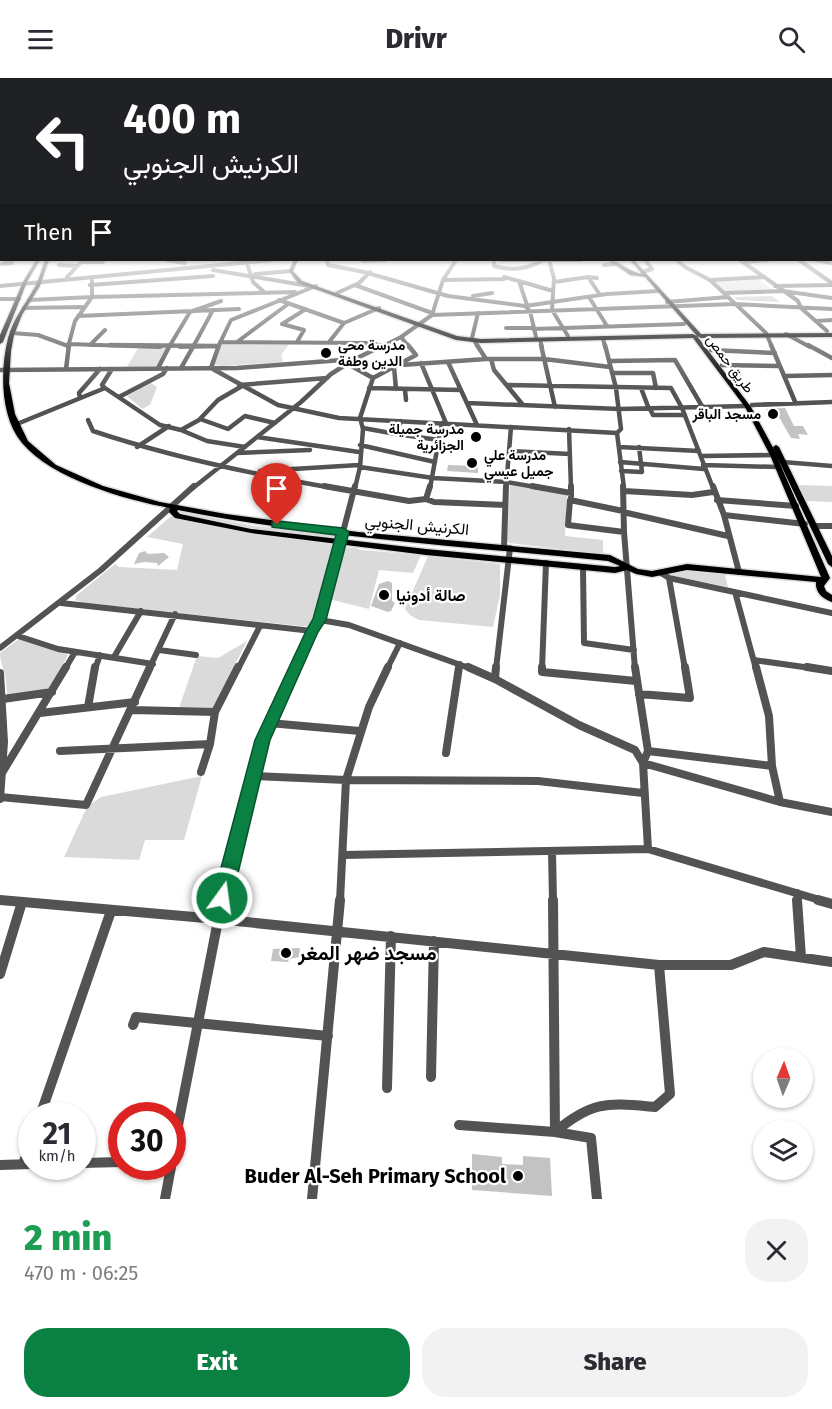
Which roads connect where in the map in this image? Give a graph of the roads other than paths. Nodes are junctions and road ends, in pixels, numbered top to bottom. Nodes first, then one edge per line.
1 (23, 288) edge
2 (35, 288) edge
3 (91, 288) edge
4 (260, 288) edge
5 (308, 288) edge
6 (320, 288) edge
7 (321, 288) edge
8 (348, 288) edge
9 (364, 288) edge
10 (424, 288) edge
11 (440, 288) edge
12 (473, 288) dead end
13 (521, 288) edge
14 (544, 288) edge
15 (595, 288) edge
16 (656, 288) edge
17 (719, 288) edge
18 (779, 288) edge
19 (553, 291) joint
20 (658, 291) junction
21 (783, 291) junction
22 (210, 292) junction
23 (264, 292) junction
24 (300, 292) junction
25 (337, 293) junction
26 (439, 293) junction
27 (492, 293) dead end
28 (600, 295) junction
29 (726, 295) junction
30 (92, 297) junction
31 (589, 297) junction
32 (472, 298) junction
33 (832, 298) edge
34 (0, 299) edge
35 (18, 299) junction
36 (29, 300) junction
37 (279, 300) junction
38 (221, 301) junction
39 (553, 303) junction
40 (670, 304) junction
41 (735, 304) junction
42 (526, 305) junction
43 (286, 306) junction
44 (82, 307) junction
45 (24, 308) junction
46 (259, 308) junction
47 (378, 308) junction
48 (801, 308) junction
49 (239, 309) junction
50 (306, 309) junction
51 (597, 309) junction
52 (832, 309) edge
53 (213, 310) junction
54 (552, 310) junction
55 (193, 311) junction
56 (530, 311) junction
57 (247, 312) junction
58 (478, 313) junction
59 (432, 314) junction
60 (78, 316) junction
61 (832, 320) edge
62 (816, 321) junction
63 (344, 323) junction
64 (419, 324) junction
65 (684, 324) junction
66 (595, 326) junction
67 (607, 326) junction
68 (561, 327) junction
69 (506, 328) dead end
70 (533, 328) junction
71 (105, 330) dead end
72 (830, 332) edge
73 (12, 333) junction
74 (568, 336) junction
75 (697, 336) junction
76 (768, 336) junction
77 (785, 336) junction
78 (401, 337) junction
79 (602, 337) junction
80 (538, 338) junction
81 (473, 339) junction
82 (0, 342) edge
83 (236, 342) junction
84 (297, 342) junction
85 (329, 342) junction
86 (219, 344) junction
87 (68, 345) junction
88 (90, 345) junction
89 (381, 346) junction
90 (168, 347) junction
91 (193, 347) junction
92 (711, 350) junction
93 (775, 353) junction
94 (832, 358) edge
95 (355, 359) junction
96 (488, 359) junction
97 (544, 359) junction
98 (647, 361) junction
99 (448, 362) junction
100 (346, 363) junction
101 (421, 363) junction
102 (722, 365) junction
103 (397, 366) junction
104 (780, 366) junction
105 (610, 367) junction
106 (158, 368) junction
107 (167, 368) junction
108 (181, 368) junction
109 (211, 368) junction
110 (66, 369) junction
111 (100, 369) junction
112 (112, 369) junction
113 (2, 370) edge
114 (653, 373) junction
115 (832, 375) edge
116 (785, 376) junction
117 (327, 378) junction
118 (373, 378) junction
119 (508, 385) junction
120 (241, 386) junction
121 (550, 386) junction
122 (105, 388) junction
123 (369, 388) junction
124 (616, 388) junction
125 (641, 388) junction
126 (656, 388) junction
127 (396, 389) junction
128 (405, 390) junction
129 (461, 390) junction
130 (433, 391) junction
131 (119, 397) junction
132 (80, 398) junction
133 (406, 400) dead end
134 (832, 402) edge
135 (467, 403) junction
136 (796, 404) junction
137 (522, 405) junction
138 (749, 406) junction
139 (555, 407) junction
140 (682, 408) junction
141 (703, 408) junction
142 (293, 409) junction
143 (620, 409) junction
144 (650, 409) junction
145 (685, 415) junction
146 (360, 418) junction
147 (200, 419) junction
148 (88, 420) dead end
149 (401, 421) junction
150 (275, 423) junction
151 (444, 423) junction
152 (17, 424) junction
153 (477, 425) junction
154 (169, 426) junction
155 (511, 427) junction
156 (363, 428) junction
157 (568, 429) junction
158 (182, 430) junction
159 (617, 433) junction
160 (396, 434) junction
161 (257, 437) junction
162 (439, 440) junction
163 (137, 447) junction
164 (245, 447) junction
165 (619, 447) junction
166 (639, 447) junction
167 (360, 448) junction
168 (328, 449) junction
169 (509, 451) junction
170 (236, 453) junction
171 (570, 454) junction
172 (700, 454) junction
173 (773, 455) junction
174 (435, 462) junction
175 (620, 462) junction
176 (641, 463) junction
177 (781, 465) junction
178 (219, 466) junction
179 (359, 466) junction
180 (832, 466) edge
181 (704, 467) junction
182 (244, 471) junction
183 (621, 471) junction
184 (433, 478) junction
185 (507, 482) junction
186 (353, 491) junction
187 (624, 491) junction
188 (713, 492) junction
189 (571, 493) junction
190 (426, 499) junction
191 (570, 500) junction
192 (717, 500) junction
193 (505, 505) junction
194 (175, 506) junction
195 (796, 506) junction
196 (623, 512) junction
197 (724, 515) junction
198 (805, 524) junction
199 (832, 525) edge
200 (814, 526) junction
201 (343, 532) junction
202 (624, 532) junction
203 (728, 536) junction
204 (341, 542) junction
205 (507, 547) junction
206 (507, 560) junction
207 (546, 564) junction
208 (832, 564) edge
209 (583, 567) junction
210 (629, 567) junction
211 (739, 572) junction
212 (665, 576) junction
213 (827, 578) edge
214 (735, 592) junction
215 (831, 599) edge
216 (61, 603) junction
217 (141, 611) junction
218 (832, 613) edge
219 (176, 614) junction
220 (320, 620) junction
221 (261, 626) junction
222 (312, 631) junction
223 (18, 636) junction
224 (400, 643) junction
225 (0, 648) edge
226 (159, 650) junction
227 (634, 650) junction
228 (75, 652) junction
229 (100, 655) junction
230 (196, 655) dead end
231 (114, 657) junction
232 (754, 660) junction
233 (153, 664) junction
234 (460, 664) junction
235 (832, 671) edge
236 (0, 673) edge
237 (495, 679) junction
238 (636, 681) junction
239 (52, 692) junction
240 (639, 694) junction
241 (3, 699) junction
242 (134, 706) junction
243 (88, 707) junction
244 (215, 712) junction
245 (40, 713) junction
246 (269, 723) junction
247 (360, 731) junction
248 (210, 744) junction
249 (112, 748) junction
250 (60, 751) dead end
251 (648, 751) junction
252 (446, 753) dead end
253 (642, 763) junction
254 (772, 766) junction
255 (201, 772) dead end
256 (2, 773) junction
257 (254, 776) junction
258 (346, 780) junction
259 (643, 793) junction
260 (0, 798) edge
261 (780, 802) junction
262 (832, 812) edge
263 (648, 849) junction
264 (552, 851) junction
265 (343, 855) junction
266 (797, 893) junction
267 (0, 900) edge
268 (22, 902) junction
269 (832, 904) edge
270 (111, 911) junction
271 (217, 919) junction
272 (339, 931) junction
273 (391, 936) junction
274 (434, 941) junction
275 (552, 953) junction
276 (801, 957) junction
277 (832, 962) edge
278 (659, 965) junction
279 (0, 974) edge
280 (196, 1023) junction
281 (133, 1025) dead end
282 (328, 1036) junction
283 (431, 1077) dead end
284 (387, 1088) dead end
285 (45, 1102) edge
286 (182, 1102) edge
287 (459, 1125) dead end
288 (555, 1132) junction
289 (18, 1164) edge
290 (0, 1165) edge
291 (169, 1180) edge
292 (165, 1199) edge
293 (312, 1199) edge
294 (597, 1199) edge

1 - 35 main road
2 - 36 main road, الكرنيش الجنوبي
3 - 30 street
4 - 23 street
5 - 24 street
6 - 47 main road
7 - 25 main road
8 - 25 street
9 - 59 street
10 - 26 street
11 - 26 street
12 - 32 street
13 - 42 street
14 - 19 street
15 - 28 street
16 - 20 main road, طريق حمص
17 - 29 street
18 - 21 street
19 - 39 street
20 - 28 street
20 - 40 main road, طريق حمص
21 - 29 street
21 - 33 street
21 - 48 street
22 - 23 street
22 - 30 street
22 - 38 street
23 - 24 street
24 - 37 street
25 - 47 main road
26 - 32 street
26 - 59 street
27 - 32 street
28 - 31 street
29 - 40 street
29 - 41 street
30 - 36 street
30 - 44 street
31 - 39 street
31 - 51 street
32 - 42 street
34 - 35 street
35 - 82 main road
36 - 45 main road, الكرنيش الجنوبي
37 - 43 street
37 - 46 street
38 - 49 street
38 - 55 street
39 - 42 street
39 - 54 street
40 - 41 street
40 - 51 street
40 - 65 main road, طريق حمص
40 - 75 main road, طريق حمص
41 - 48 street
41 - 76 street
42 - 56 street
43 - 46 street
43 - 50 street
43 - 83 street
44 - 45 street
44 - 60 street
45 - 73 main road, الكرنيش الجنوبي
46 - 57 street
47 - 63 street
47 - 64 main road
48 - 52 street
48 - 62 street
49 - 53 street
49 - 57 street
50 - 63 street
50 - 84 street
51 - 54 street
51 - 67 street
53 - 55 street
53 - 91 street
54 - 56 street
54 - 68 street
55 - 60 street
55 - 90 street
56 - 58 street
56 - 70 street
57 - 86 street
58 - 59 street
58 - 81 street
59 - 64 street
60 - 87 street
61 - 62 street
62 - 72 street
63 - 85 street
64 - 78 street
64 - 81 main road
65 - 67 street
65 - 75 main road, طريق حمص
66 - 67 street
66 - 68 street
66 - 79 street
68 - 70 street
68 - 74 street
69 - 70 street
70 - 80 street
71 - 88 street
72 - 77 main road
73 - 87 street
73 - 113 main road, الكرنيش الجنوبي
74 - 79 main road
74 - 80 main road
75 - 76 main road
75 - 79 main road
75 - 92 main road, طريق حمص
75 - 138 main road, طريق حمص
76 - 77 main road
76 - 93 street
77 - 94 street
78 - 89 street
78 - 103 street
79 - 80 main road
79 - 105 street
80 - 81 main road
80 - 97 street
81 - 96 street
83 - 84 street
83 - 86 street
84 - 85 street
85 - 89 street
86 - 91 street
86 - 109 street
87 - 88 street
87 - 110 street
88 - 90 street
89 - 95 street
90 - 91 street
90 - 106 street
91 - 108 street
92 - 93 street
92 - 102 main road, طريق حمص
93 - 104 street
95 - 100 street
95 - 109 street
96 - 97 street
96 - 99 street
96 - 119 street
97 - 105 street
97 - 121 street
98 - 105 street
98 - 114 street
98 - 141 street
99 - 101 street
99 - 129 street
100 - 117 street
100 - 118 street
101 - 103 street
101 - 130 street
102 - 104 street
102 - 138 main road, طريق حمص
103 - 118 street
103 - 127 street
104 - 116 street
105 - 114 street
105 - 124 street
106 - 107 street
106 - 112 street
107 - 108 street
107 - 131 street
108 - 109 street
109 - 120 street
110 - 111 street
110 - 113 street
111 - 112 street
111 - 132 street
112 - 122 street
113 - 152 main road, الكرنيش الجنوبي
114 - 126 street
115 - 116 street
116 - 136 street
117 - 120 street
117 - 142 street
118 - 123 street
119 - 121 street
119 - 137 street
120 - 142 street
120 - 147 street
121 - 124 street
121 - 139 street
122 - 131 street
122 - 132 street
123 - 127 street
123 - 146 street
124 - 125 street
124 - 143 street
125 - 126 street
125 - 144 street
126 - 140 street
127 - 128 street
128 - 130 street
128 - 133 street
129 - 130 street
129 - 135 street
130 - 151 street
131 - 154 street
132 - 152 street
134 - 136 street
135 - 137 street
135 - 153 street
136 - 138 street
137 - 139 street
138 - 141 street
138 - 173 main road
138 - 177 main road
139 - 143 street
140 - 141 street
140 - 144 street
140 - 145 street
142 - 146 street
142 - 150 street
143 - 144 street
143 - 159 street
144 - 145 street
145 - 172 street
146 - 149 street
146 - 156 street
147 - 150 street
147 - 158 street
148 - 163 street
149 - 151 street
149 - 160 street
150 - 161 street
151 - 153 street
151 - 162 street
152 - 194 main road, الكرنيش الجنوبي
153 - 155 street
154 - 158 street
154 - 163 street
155 - 157 street
155 - 169 street
156 - 160 street
156 - 167 street
157 - 159 street
157 - 171 street
158 - 164 street
159 - 165 street
160 - 162 street
161 - 164 street
161 - 168 street
162 - 174 street
163 - 178 street
164 - 170 street
165 - 166 street
165 - 175 street
166 - 172 street
166 - 176 street
167 - 168 street
167 - 174 street
167 - 179 street
168 - 170 street
169 - 171 street
169 - 185 street
170 - 178 street
171 - 189 street
172 - 173 street
172 - 181 street
173 - 177 main road
174 - 184 street
175 - 176 street
175 - 183 street
176 - 181 street
176 - 183 street
177 - 180 street
177 - 181 street
177 - 195 main road
177 - 200 main road
178 - 182 street
178 - 194 street
179 - 182 street
179 - 184 street
179 - 186 street
181 - 188 street
182 - 186 street
183 - 187 street
184 - 185 street
184 - 190 street
185 - 189 street
185 - 193 street
186 - 190 street
186 - 201 street
187 - 188 street
187 - 196 street
188 - 192 street
189 - 191 street
190 - 193 street
191 - 196 street
191 - 202 street
192 - 195 street
192 - 197 street
193 - 205 street
194 - 201 main road, الكرنيش الجنوبي
194 - 204 main road
194 - 216 street
195 - 198 main road
196 - 202 street
196 - 203 street
197 - 198 street
197 - 203 street
198 - 213 main road
199 - 200 street
200 - 208 main road
201 - 204 street
201 - 205 main road, الكرنيش الجنوبي
202 - 210 street
203 - 211 street
204 - 206 main road
204 - 220 street
205 - 206 street
205 - 210 main road, الكرنيش الجنوبي
206 - 207 main road
206 - 237 street
207 - 209 main road
207 - 238 street
209 - 210 main road
209 - 227 street
210 - 212 main road, الكرنيش الجنوبي
210 - 227 street
211 - 212 main road, الكرنيش الجنوبي
211 - 213 main road, الكرنيش الجنوبي
212 - 214 street
212 - 240 street
213 - 215 main road
214 - 218 street
214 - 232 street
216 - 217 street
216 - 223 street
217 - 219 street
217 - 231 street
219 - 221 street
219 - 226 street
220 - 222 street
220 - 224 street
221 - 222 street
221 - 244 street
222 - 246 street
223 - 225 street
223 - 228 street
224 - 234 street
224 - 247 street
226 - 230 street
226 - 233 street
227 - 238 street
228 - 229 street
228 - 239 street
229 - 231 street
229 - 243 street
231 - 233 street
232 - 235 street
232 - 254 street
233 - 242 street
234 - 237 street
234 - 252 street
236 - 241 street
237 - 253 street
238 - 240 street
239 - 241 street
239 - 245 street
240 - 251 street
241 - 256 street
242 - 243 street
242 - 244 street
242 - 249 street
243 - 245 street
244 - 248 street
245 - 256 street
246 - 247 street
246 - 257 street
247 - 258 street
248 - 249 street
248 - 255 street
249 - 250 street
249 - 260 street
251 - 253 street
251 - 254 street
253 - 259 street
253 - 261 street
254 - 261 street
256 - 260 street
257 - 258 street
257 - 271 street
258 - 259 street
258 - 265 street
259 - 263 street
261 - 262 street
263 - 264 street
263 - 266 street
264 - 265 street
264 - 275 street
265 - 272 street
266 - 269 street
266 - 276 street
267 - 268 street
268 - 270 street
268 - 279 street
270 - 271 street
270 - 285 street
271 - 272 street
271 - 280 street
272 - 273 street
272 - 282 street
273 - 274 street
273 - 284 street
274 - 275 street
274 - 283 street
275 - 278 street
275 - 288 street
276 - 277 street
276 - 278 street
278 - 288 street
280 - 281 street
280 - 282 street
280 - 286 street
282 - 293 street
287 - 288 street
288 - 294 street
289 - 290 street
291 - 292 street

